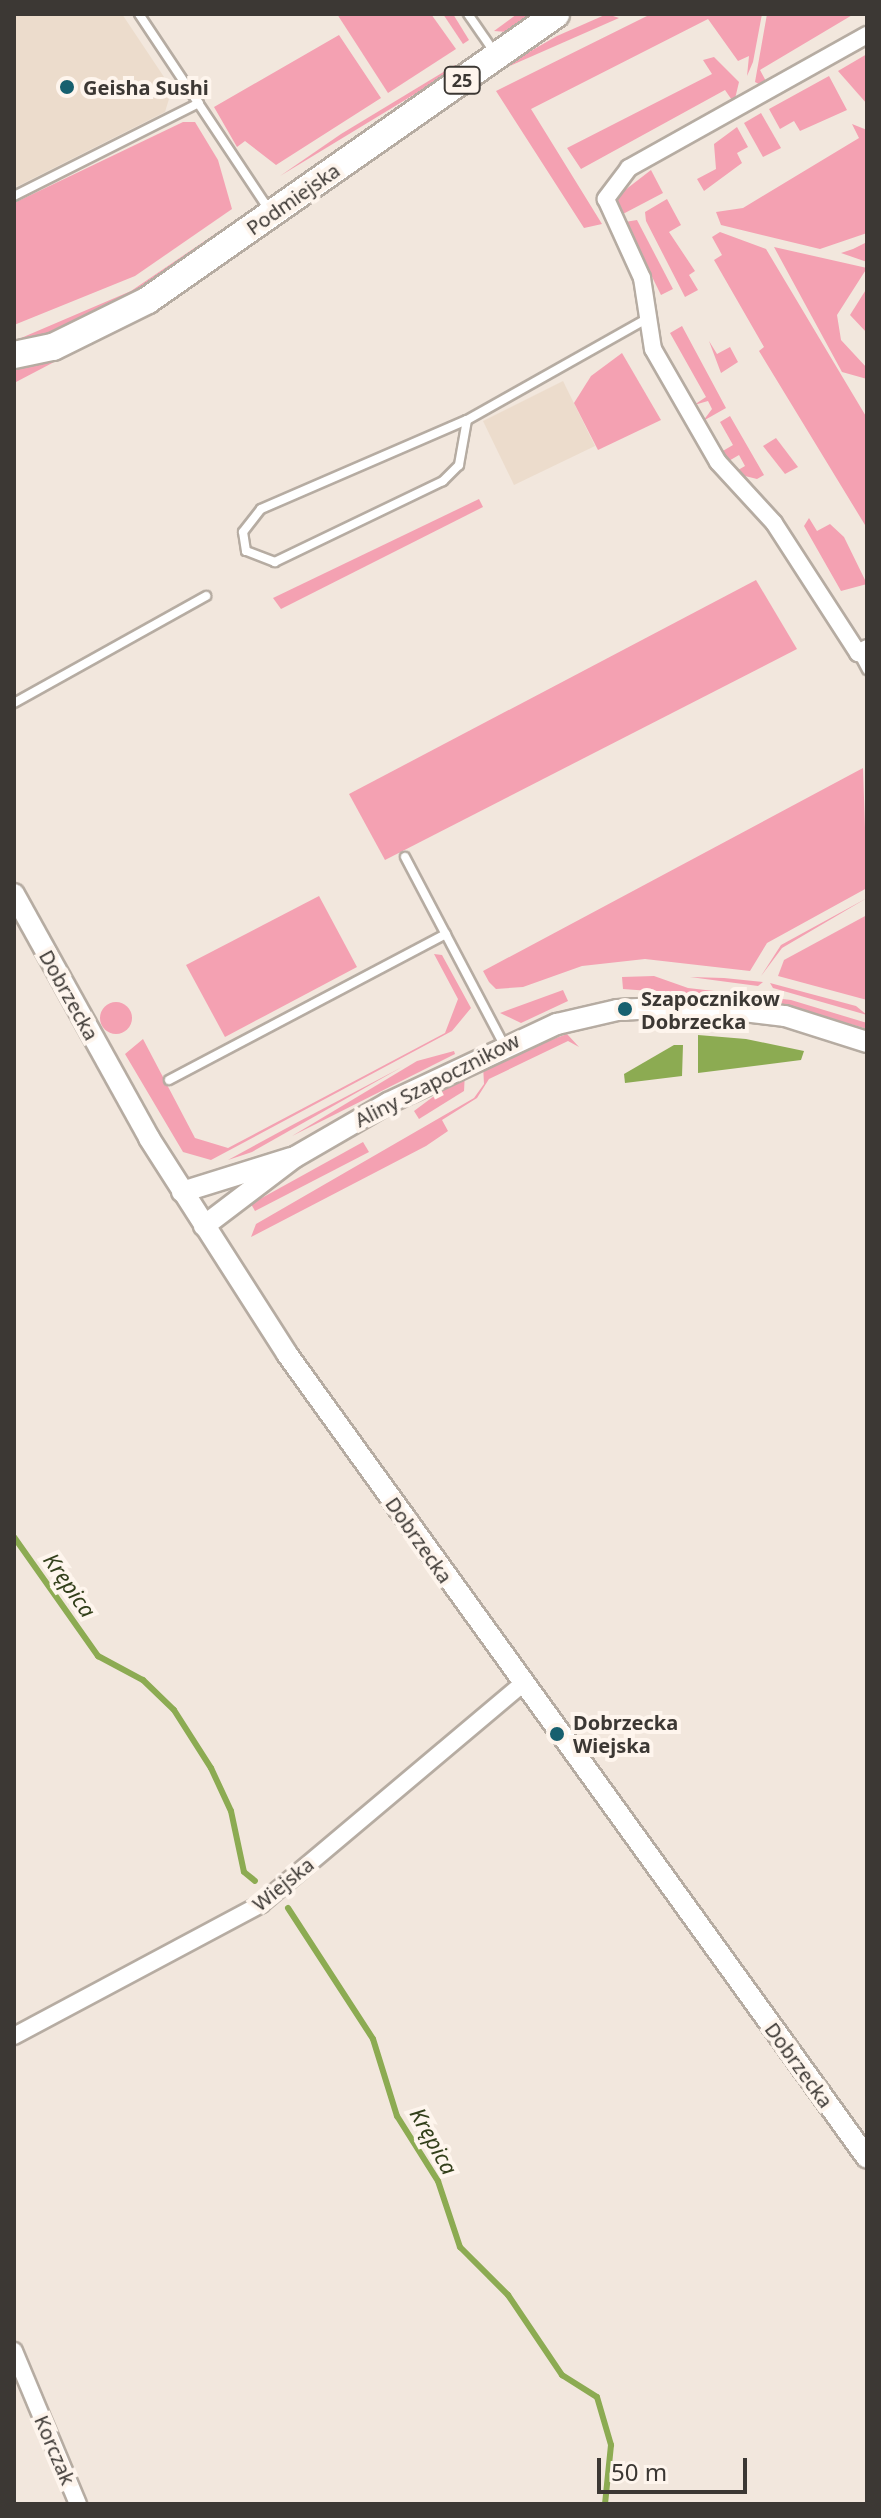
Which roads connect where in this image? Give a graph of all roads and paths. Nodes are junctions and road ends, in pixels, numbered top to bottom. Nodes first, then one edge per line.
1 (139, 14) edge
2 (468, 14) edge
3 (556, 14) edge
4 (867, 35) edge
5 (496, 55) junction
6 (199, 103) junction
7 (14, 196) edge
8 (272, 214) junction
9 (646, 319) junction
10 (14, 355) edge
11 (467, 420) junction
12 (206, 596) dead end
13 (862, 651) edge
14 (867, 670) edge
15 (14, 703) edge
16 (405, 857) dead end
17 (14, 894) edge
18 (446, 934) junction
19 (867, 1042) edge
20 (503, 1043) junction
21 (169, 1080) dead end
22 (295, 1157) junction
23 (182, 1192) junction
24 (204, 1226) junction
25 (521, 1685) junction
26 (14, 2036) edge
27 (867, 2158) edge
28 (14, 2351) edge
29 (78, 2504) edge

1 - 6 lane
2 - 5 lane
3 - 5 main road, Podmiejska / 25
4 - 9 street
5 - 8 main road, Podmiejska / 25
6 - 7 lane
6 - 8 lane
8 - 10 main road, Podmiejska / 25
9 - 11 lane
9 - 13 street
11 - 11 lane
12 - 15 lane
13 - 14 lane
16 - 18 lane
17 - 23 street, Dobrzecka
18 - 20 lane
18 - 21 lane
19 - 20 street, Aliny Szapocznikow
20 - 22 street, Aliny Szapocznikow
22 - 23 street, Aliny Szapocznikow
22 - 24 street, Aliny Szapocznikow
23 - 24 street, Dobrzecka
24 - 25 street, Dobrzecka
25 - 26 street, Wiejska
25 - 27 street, Dobrzecka
28 - 29 street, Korczak

